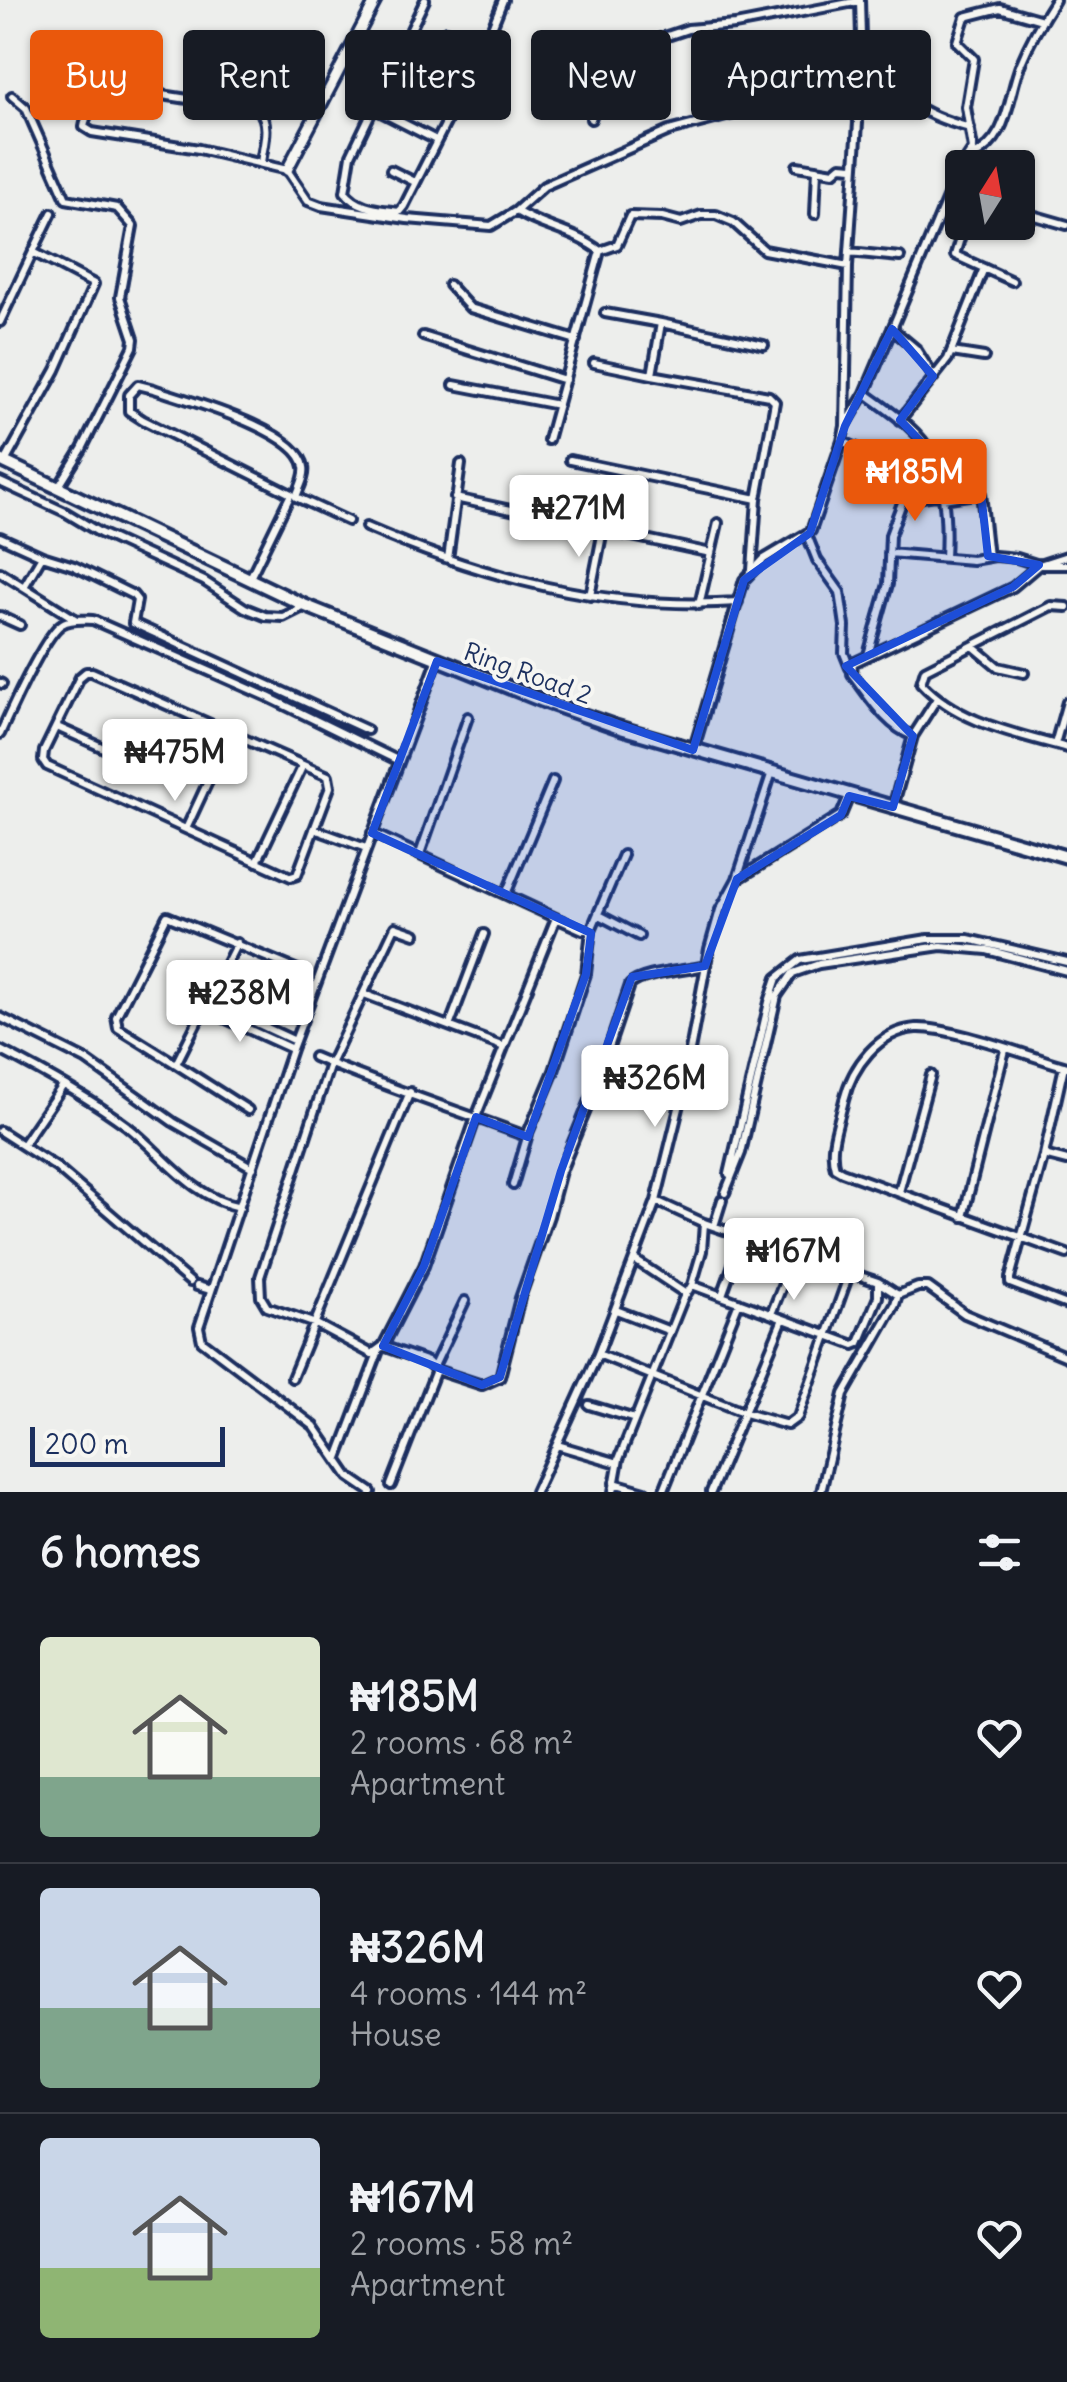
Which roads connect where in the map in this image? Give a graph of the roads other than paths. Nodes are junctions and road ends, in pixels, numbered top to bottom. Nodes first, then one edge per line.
1 (376, 0) edge
2 (425, 0) edge
3 (503, 0) edge
4 (1055, 0) edge
5 (860, 1) edge
6 (1001, 4) edge
7 (1042, 20) junction
8 (412, 30) edge
9 (491, 30) edge
10 (861, 30) edge
11 (671, 35) edge
12 (12, 96) dead end
13 (931, 116) edge
14 (367, 120) edge
15 (397, 120) edge
16 (447, 120) edge
17 (712, 120) edge
18 (858, 120) edge
19 (970, 128) junction
20 (436, 140) junction
21 (973, 150) edge
22 (986, 150) edge
23 (261, 163) junction
24 (797, 166) dead end
25 (853, 167) junction
26 (816, 169) junction
27 (288, 170) junction
28 (391, 170) dead end
29 (415, 182) junction
30 (945, 203) edge
31 (516, 211) junction
32 (52, 213) dead end
33 (815, 214) dead end
34 (1035, 216) edge
35 (1067, 226) edge
36 (960, 240) edge
37 (600, 251) junction
38 (33, 252) junction
39 (848, 252) junction
40 (900, 257) dead end
41 (848, 266) junction
42 (984, 268) junction
43 (1012, 281) dead end
44 (449, 285) dead end
45 (605, 313) dead end
46 (0, 322) edge
47 (661, 322) junction
48 (892, 329) junction
49 (423, 336) dead end
50 (576, 340) junction
51 (764, 345) dead end
52 (952, 352) junction
53 (984, 357) dead end
54 (594, 364) dead end
55 (652, 375) junction
56 (933, 376) junction
57 (565, 380) junction
58 (454, 384) dead end
59 (865, 393) junction
60 (558, 405) junction
61 (900, 420) junction
62 (845, 426) junction
63 (548, 440) dead end
64 (842, 441) junction
65 (570, 460) dead end
66 (2, 461) edge
67 (461, 464) dead end
68 (0, 482) edge
69 (58, 488) junction
70 (294, 495) junction
71 (942, 496) junction
72 (455, 498) junction
73 (758, 500) junction
74 (902, 500) junction
75 (348, 521) dead end
76 (718, 522) dead end
77 (366, 527) dead end
78 (603, 530) junction
79 (807, 535) junction
80 (0, 537) edge
81 (711, 553) junction
82 (890, 553) junction
83 (42, 556) junction
84 (945, 556) junction
85 (1067, 556) edge
86 (988, 557) junction
87 (448, 559) junction
88 (1039, 565) junction
89 (1067, 565) edge
90 (752, 571) junction
91 (0, 572) edge
92 (250, 578) junction
93 (25, 585) junction
94 (590, 596) junction
95 (738, 602) junction
96 (699, 605) junction
97 (306, 606) junction
98 (1067, 607) edge
99 (0, 616) edge
100 (76, 620) junction
101 (20, 625) dead end
102 (973, 646) junction
103 (867, 656) junction
104 (437, 661) junction
105 (850, 668) junction
106 (1024, 673) dead end
107 (936, 700) junction
108 (1067, 702) edge
109 (468, 717) dead end
110 (57, 727) junction
111 (367, 730) dead end
112 (230, 732) junction
113 (0, 734) edge
114 (913, 736) junction
115 (1055, 744) junction
116 (1067, 748) edge
117 (693, 750) junction
118 (397, 760) junction
119 (303, 765) junction
120 (156, 770) dead end
121 (772, 771) junction
122 (553, 782) dead end
123 (849, 796) junction
124 (893, 807) junction
125 (186, 828) junction
126 (314, 829) junction
127 (372, 834) junction
128 (366, 848) junction
129 (420, 854) junction
130 (623, 855) dead end
131 (1067, 857) edge
132 (257, 862) junction
133 (737, 879) junction
134 (506, 894) junction
135 (600, 915) junction
136 (556, 918) junction
137 (591, 930) junction
138 (415, 934) dead end
139 (484, 934) dead end
140 (640, 936) dead end
141 (237, 942) junction
142 (1032, 957) junction
143 (1067, 962) edge
144 (705, 966) junction
145 (300, 971) dead end
146 (1067, 971) edge
147 (364, 994) junction
148 (205, 1004) junction
149 (0, 1017) edge
150 (450, 1024) junction
151 (293, 1045) junction
152 (504, 1046) junction
153 (0, 1050) edge
154 (1005, 1050) junction
155 (314, 1057) dead end
156 (176, 1064) junction
157 (330, 1064) junction
158 (1065, 1066) edge
159 (930, 1074) dead end
160 (62, 1087) junction
161 (410, 1092) junction
162 (248, 1110) dead end
163 (476, 1118) junction
164 (0, 1132) edge
165 (528, 1133) junction
166 (23, 1144) junction
167 (1044, 1155) junction
168 (1067, 1161) edge
169 (253, 1168) junction
170 (512, 1185) dead end
171 (899, 1192) junction
172 (656, 1201) junction
173 (240, 1207) junction
174 (963, 1216) junction
175 (704, 1222) junction
176 (714, 1226) junction
177 (1022, 1237) junction
178 (740, 1248) dead end
179 (1067, 1254) edge
180 (634, 1260) junction
181 (791, 1264) dead end
182 (847, 1280) dead end
183 (878, 1282) junction
184 (692, 1285) junction
185 (211, 1290) junction
186 (686, 1294) junction
187 (898, 1294) junction
188 (722, 1295) junction
189 (464, 1301) dead end
190 (738, 1302) junction
191 (1067, 1305) edge
192 (616, 1310) junction
193 (771, 1314) junction
194 (783, 1319) junction
195 (316, 1324) junction
196 (670, 1331) junction
197 (829, 1336) junction
198 (381, 1350) junction
199 (598, 1354) junction
200 (1067, 1357) edge
201 (435, 1368) junction
202 (653, 1375) junction
203 (292, 1378) dead end
204 (700, 1396) junction
205 (589, 1405) dead end
206 (746, 1414) junction
207 (635, 1418) junction
208 (558, 1446) junction
209 (338, 1459) junction
210 (618, 1464) junction
211 (541, 1480) junction
212 (391, 1485) dead end
213 (613, 1488) edge
214 (371, 1492) edge
215 (535, 1492) edge
216 (544, 1492) edge
217 (645, 1492) edge
218 (663, 1492) edge
219 (711, 1492) edge
220 (821, 1492) edge

1 - 27 street
2 - 8 street
3 - 9 street
4 - 7 street
5 - 10 street
5 - 11 street
6 - 7 street
6 - 19 street
7 - 22 street
12 - 69 street
13 - 19 street
14 - 29 street
15 - 20 street
16 - 20 street
17 - 31 street
18 - 25 street
19 - 21 street
20 - 29 street
23 - 23 street
23 - 27 street
24 - 26 street
25 - 26 street
25 - 39 street
26 - 33 street
27 - 31 street
28 - 29 street
30 - 48 street
31 - 37 street
32 - 38 street
34 - 35 street
36 - 42 street
37 - 41 street
37 - 50 street
38 - 46 street
38 - 66 street
39 - 40 street
39 - 41 street
41 - 62 street
42 - 43 street
42 - 52 street
44 - 50 street
45 - 47 street
47 - 51 street
47 - 55 street
48 - 56 street
48 - 59 street
49 - 57 street
50 - 57 street
52 - 53 street
52 - 56 street
54 - 55 street
55 - 73 street
56 - 61 street
57 - 60 street
58 - 60 street
59 - 61 street
59 - 62 street
60 - 63 street
61 - 71 street
62 - 64 street
64 - 74 street
64 - 79 street
65 - 73 street
66 - 69 main road, Ring Road 2
67 - 72 street
68 - 97 street
69 - 92 main road, Ring Road 2
70 - 70 street
70 - 75 street
70 - 92 street
71 - 74 street
71 - 84 street
71 - 86 street
72 - 78 street
72 - 87 street
73 - 90 street
74 - 82 street
76 - 81 street
77 - 87 street
78 - 81 street
78 - 94 street
79 - 90 street
79 - 105 street
80 - 83 street
81 - 96 street
82 - 84 street
82 - 103 street
83 - 93 street
83 - 111 street
84 - 86 street
85 - 88 street
86 - 88 street
87 - 94 street
88 - 89 street
88 - 103 street
90 - 95 street
91 - 93 street
92 - 97 main road, Ring Road 2
93 - 100 street
94 - 96 street
95 - 96 street
95 - 117 street
97 - 104 main road, Ring Road 2
98 - 102 street
99 - 101 street
100 - 113 street
100 - 118 street
102 - 106 street
102 - 107 street
103 - 105 street
104 - 117 main road, Ring Road 2
104 - 118 street
105 - 114 street
107 - 114 street
107 - 115 street
108 - 115 street
109 - 129 street
110 - 112 street
110 - 120 street
110 - 125 street
112 - 119 street
112 - 125 street
114 - 124 street
115 - 116 street
117 - 121 main road, Ring Road 2
118 - 127 street
119 - 126 street
119 - 132 street
121 - 123 main road, Ring Road 2
121 - 133 street
122 - 134 street
123 - 124 main road, Ring Road 2
123 - 133 street
124 - 131 main road, Ring Road 2
125 - 132 street
126 - 128 street
126 - 132 street
127 - 128 street
127 - 129 street
128 - 151 street
129 - 134 street
130 - 135 street
133 - 144 street
134 - 136 street
135 - 137 street
135 - 140 street
136 - 137 street
136 - 152 street
137 - 165 street
138 - 147 street
139 - 150 street
141 - 145 street
141 - 148 street
141 - 156 street
142 - 143 street
142 - 146 street
142 - 176 street
144 - 172 street
144 - 201 street
147 - 150 street
147 - 157 street
148 - 151 street
148 - 156 street
149 - 169 street
150 - 152 street
151 - 169 street
152 - 163 street
153 - 160 street
154 - 158 street
154 - 171 street
154 - 174 street
155 - 157 street
156 - 162 street
157 - 161 street
157 - 195 street
158 - 167 street
159 - 171 street
160 - 166 street
160 - 173 street
161 - 163 street
161 - 195 street
163 - 165 street
163 - 198 street
164 - 166 street
165 - 170 street
166 - 185 street
167 - 168 street
167 - 177 street
169 - 173 street
171 - 174 street
172 - 175 street
172 - 180 street
173 - 185 street
174 - 177 street
175 - 176 street
175 - 184 street
176 - 183 street
177 - 179 street
177 - 191 street
178 - 188 street
180 - 186 street
180 - 192 street
181 - 193 street
182 - 197 street
183 - 187 street
183 - 197 street
184 - 186 street
184 - 188 street
185 - 209 street
186 - 196 street
187 - 200 street
187 - 220 street
188 - 190 street
189 - 201 street
190 - 193 street
190 - 204 street
192 - 196 street
192 - 199 street
193 - 194 street
194 - 197 street
194 - 206 street
195 - 198 street
195 - 203 street
196 - 202 street
197 - 206 street
198 - 201 street
198 - 209 street
199 - 202 street
199 - 208 street
201 - 212 street
202 - 204 street
202 - 207 street
204 - 206 street
204 - 218 street
205 - 207 street
206 - 219 street
207 - 210 street
208 - 210 street
208 - 211 street
209 - 214 street
210 - 213 street
211 - 215 street
211 - 216 street
213 - 217 street

